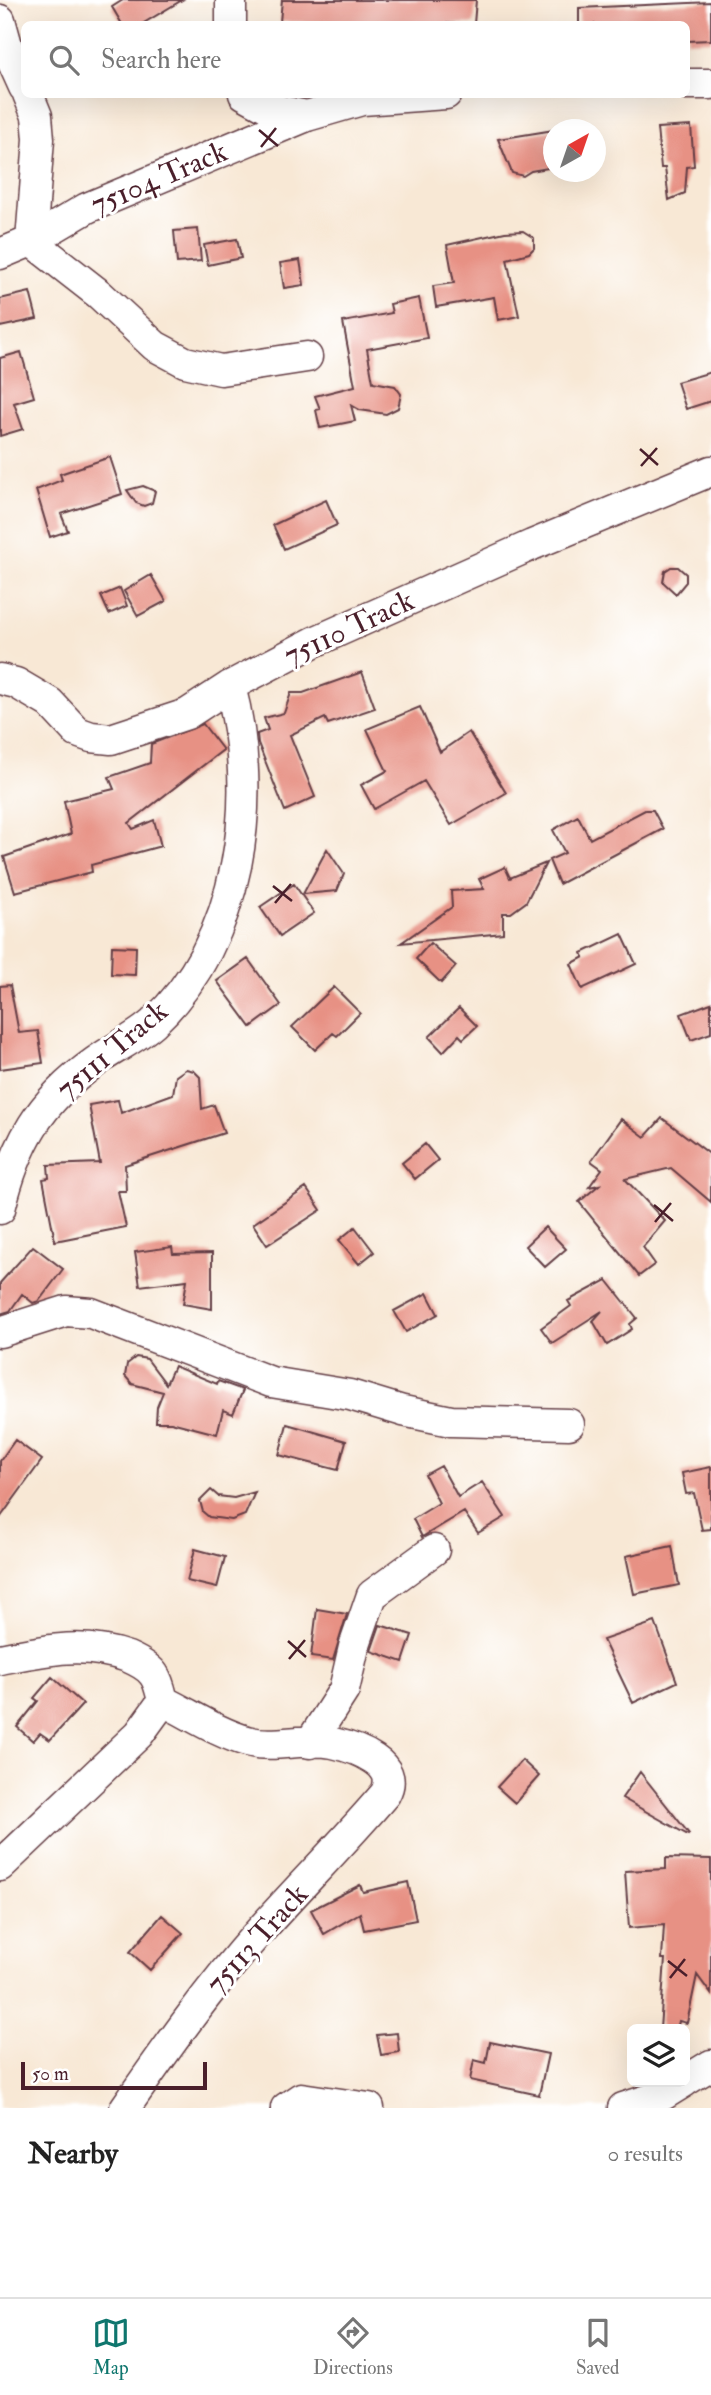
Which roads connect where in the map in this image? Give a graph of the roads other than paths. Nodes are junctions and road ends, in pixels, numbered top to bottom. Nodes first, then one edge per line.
1 (231, 0) edge
2 (0, 20) edge
3 (231, 21) edge
4 (21, 80) edge
5 (690, 84) edge
6 (711, 84) edge
7 (251, 98) edge
8 (390, 98) edge
9 (32, 105) edge
10 (307, 116) junction
11 (30, 241) junction
12 (0, 254) edge
13 (307, 357) dead end
14 (711, 471) edge
15 (0, 680) edge
16 (230, 686) junction
17 (0, 1209) edge
18 (0, 1332) edge
19 (569, 1424) dead end
20 (434, 1550) dead end
21 (0, 1659) edge
22 (163, 1701) junction
23 (310, 1743) junction
24 (0, 1866) edge
25 (711, 2065) edge
26 (690, 2078) edge
27 (676, 2087) edge
28 (125, 2108) edge
29 (286, 2108) edge
30 (369, 2108) edge
31 (623, 2108) edge

1 - 3 street
2 - 4 street
5 - 6 street
7 - 10 street
8 - 10 street, 75104 Track
9 - 11 street
10 - 11 street, 75104 Track
11 - 12 street, 75104 Track
11 - 13 street
14 - 16 street, 75110 Track
15 - 16 street, 75110 Track
16 - 17 street, 75111 Track
18 - 19 street
20 - 23 street
21 - 22 street
22 - 23 street
22 - 24 street
23 - 28 street, 75113 Track
25 - 26 street
27 - 31 street
29 - 30 street

